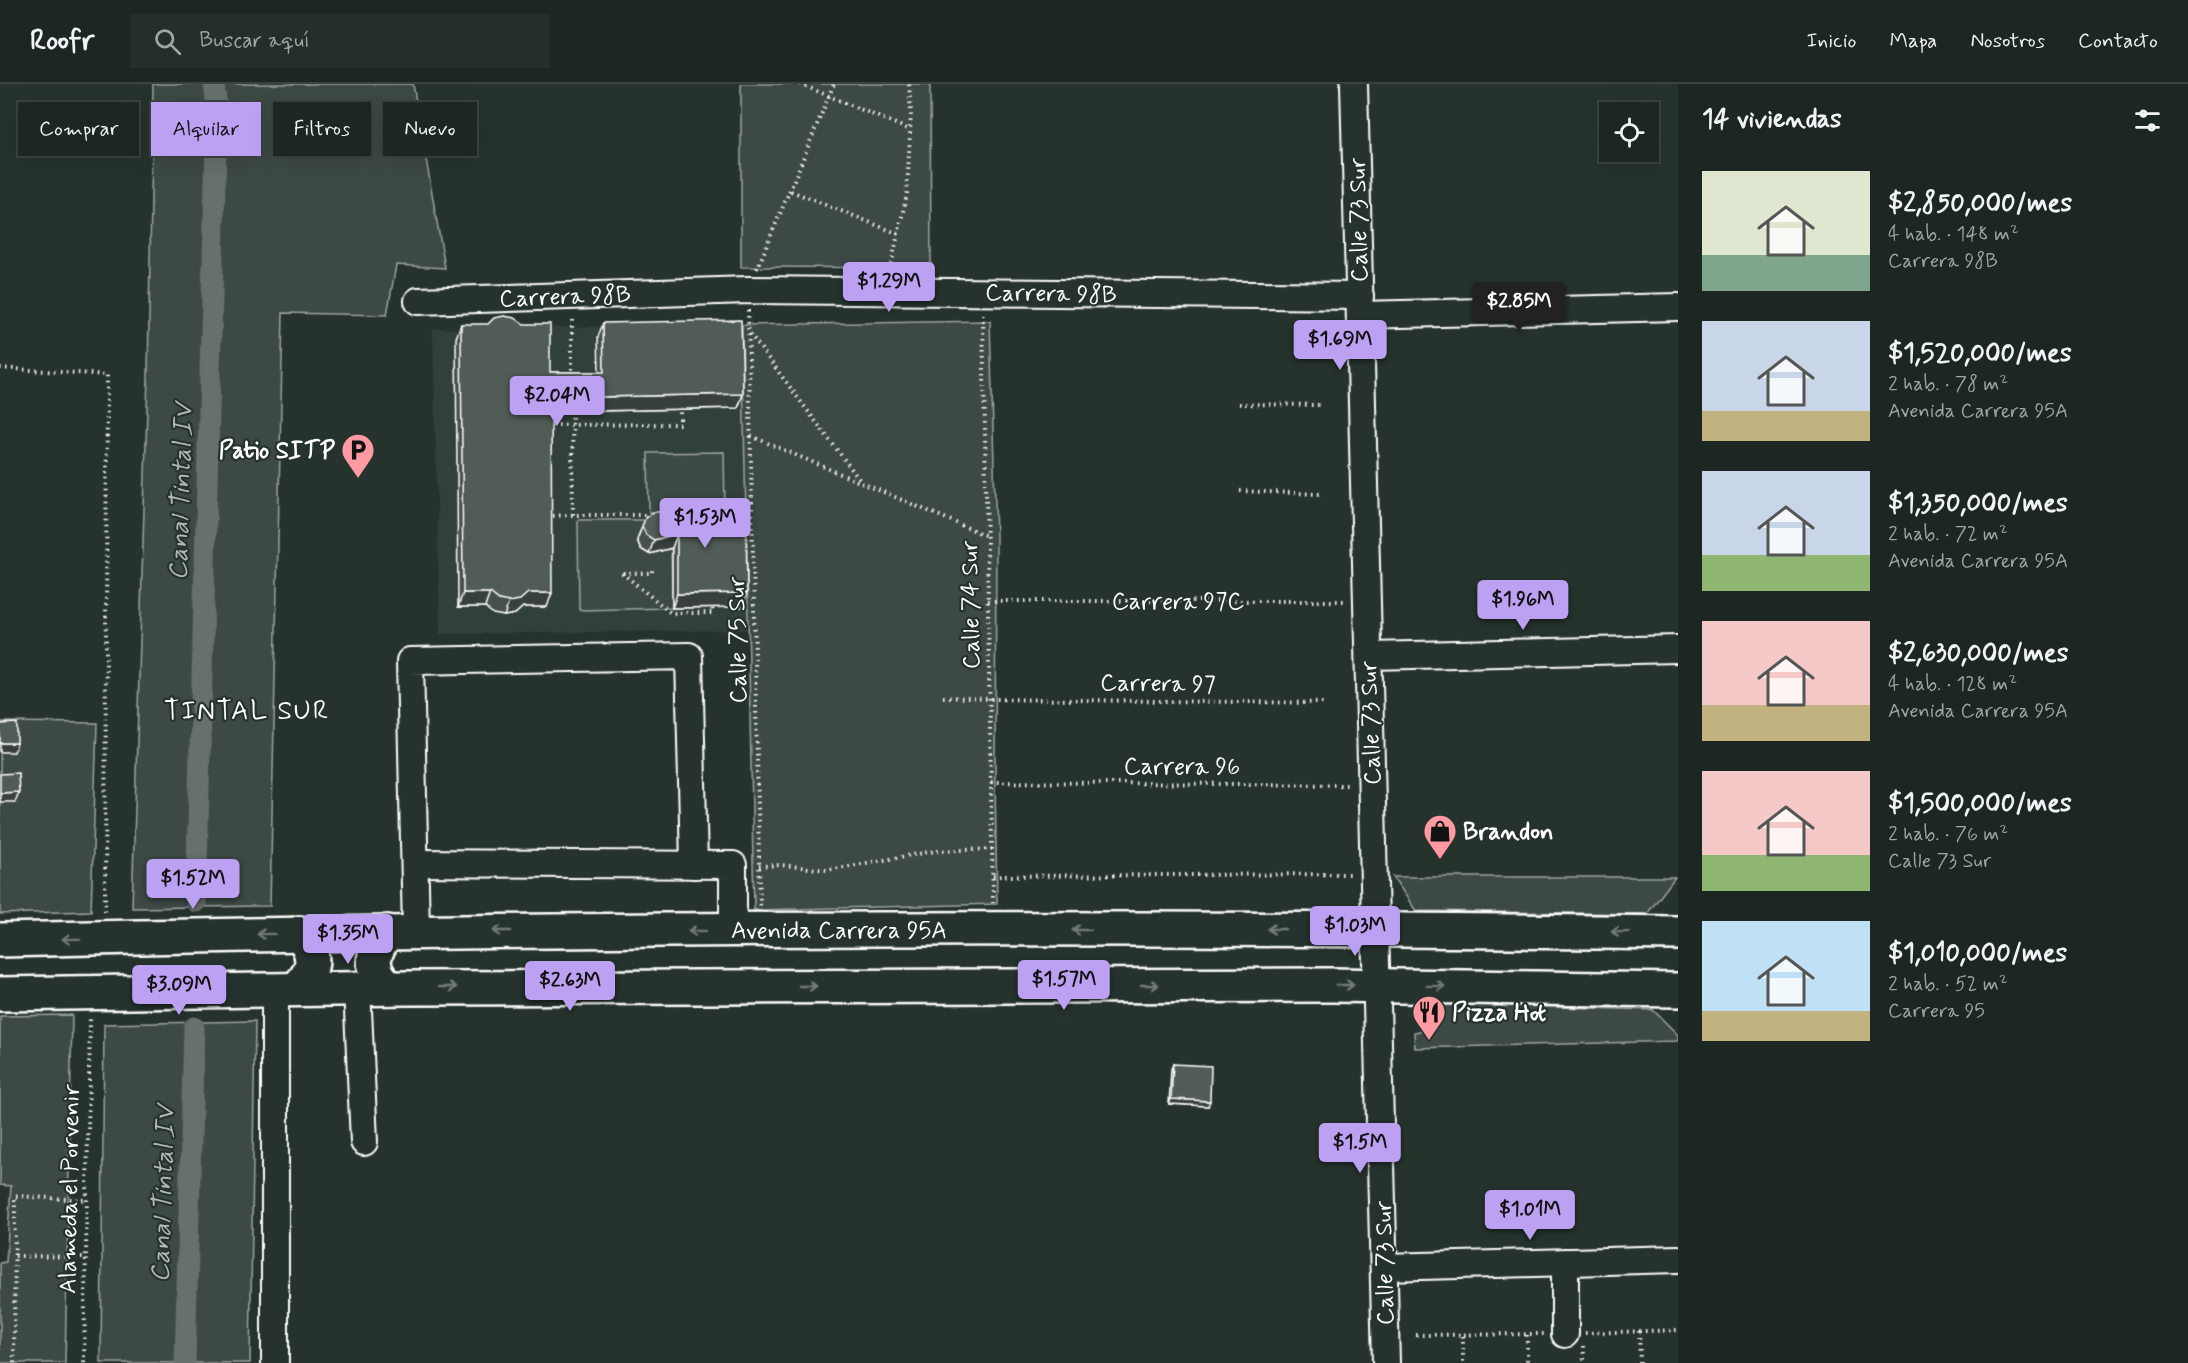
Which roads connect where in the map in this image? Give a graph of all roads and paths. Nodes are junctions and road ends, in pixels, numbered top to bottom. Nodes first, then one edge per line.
1 (800, 84) edge
2 (834, 84) edge
3 (1354, 84) edge
4 (908, 85) edge
5 (829, 96) junction
6 (910, 130) junction
7 (791, 191) junction
8 (899, 234) junction
9 (748, 290) junction
10 (885, 291) junction
11 (983, 292) junction
12 (418, 301) dead end
13 (1360, 305) junction
14 (1678, 307) edge
15 (572, 320) dead end
16 (748, 332) junction
17 (0, 368) edge
18 (572, 386) edge
19 (1239, 404) dead end
20 (1320, 405) dead end
21 (680, 410) edge
22 (572, 411) edge
23 (546, 425) edge
24 (572, 425) junction
25 (751, 436) junction
26 (863, 484) junction
27 (1240, 491) dead end
28 (1322, 494) dead end
29 (573, 515) junction
30 (652, 515) edge
31 (546, 516) edge
32 (987, 536) junction
33 (652, 567) dead end
34 (988, 601) junction
35 (1367, 601) junction
36 (712, 607) edge
37 (1678, 649) edge
38 (1369, 656) junction
39 (943, 697) dead end
40 (990, 699) junction
41 (1326, 703) dead end
42 (991, 782) junction
43 (1372, 785) junction
44 (992, 849) junction
45 (415, 863) junction
46 (694, 865) junction
47 (759, 866) junction
48 (1374, 874) junction
49 (993, 876) junction
50 (993, 906) dead end
51 (747, 924) junction
52 (1376, 929) junction
53 (402, 932) junction
54 (299, 933) junction
55 (1678, 933) edge
56 (105, 938) junction
57 (0, 940) edge
58 (1377, 985) junction
59 (357, 988) junction
60 (390, 988) junction
61 (286, 989) junction
62 (1678, 990) edge
63 (0, 994) edge
64 (90, 1015) dead end
65 (364, 1142) dead end
66 (86, 1200) junction
67 (15, 1256) junction
68 (85, 1257) junction
69 (1678, 1259) edge
70 (1565, 1262) junction
71 (1384, 1267) junction
72 (1639, 1331) dead end
73 (1566, 1334) dead end
74 (1527, 1335) dead end
75 (1463, 1336) dead end
76 (14, 1363) edge
77 (84, 1363) edge
78 (274, 1363) edge
79 (1386, 1363) edge
80 (1463, 1363) edge
81 (1527, 1363) edge
82 (1640, 1363) edge

1 - 5 path
2 - 5 path
3 - 13 street, Calle 73 Sur
4 - 6 path
5 - 6 path
5 - 7 path
6 - 8 path
7 - 8 path
7 - 9 path
8 - 10 path
9 - 10 street, Carrera 98B
9 - 12 street, Carrera 98B
9 - 16 path, Calle 75 Sur
10 - 11 street, Carrera 98B
11 - 13 street, Carrera 98B
11 - 32 path, Calle 74 Sur
13 - 14 street, Carrera 98B
13 - 35 street, Calle 73 Sur
15 - 18 path
16 - 25 path, Calle 75 Sur
16 - 26 path
17 - 56 path
19 - 20 path
21 - 24 path
22 - 24 path
23 - 24 path
24 - 29 path
25 - 26 path
25 - 47 path, Calle 75 Sur
26 - 32 path
27 - 28 path
29 - 30 path
29 - 31 path
32 - 34 path, Calle 74 Sur
33 - 36 path
34 - 35 path, Carrera 97C
34 - 40 path, Calle 74 Sur
35 - 38 street, Calle 73 Sur
37 - 38 street
38 - 43 street, Calle 73 Sur
39 - 40 path, Carrera 97
40 - 41 path, Carrera 97
40 - 42 path, Calle 74 Sur
42 - 43 path, Carrera 96
42 - 44 path, Calle 74 Sur
43 - 48 street, Calle 73 Sur
44 - 47 path
44 - 49 path, Calle 74 Sur
45 - 46 street
45 - 46 street
45 - 53 street
46 - 51 street
47 - 51 path, Calle 75 Sur
48 - 49 path
48 - 52 street, Calle 73 Sur
49 - 50 path, Calle 74 Sur
52 -> 51 main road, Avenida Carrera 95A
51 -> 53 main road, Avenida Carrera 95A
55 -> 52 main road, Avenida Carrera 95A
52 - 58 street, Calle 73 Sur
53 - 54 main road, Avenida Carrera 95A
53 - 60 main road
54 -> 56 main road, Avenida Carrera 95A
54 - 61 main road
56 -> 57 main road, Avenida Carrera 95A
60 -> 58 main road
58 -> 62 main road
58 - 71 street, Calle 73 Sur
59 - 60 main road
59 - 61 main road
59 - 65 street
61 - 63 main road
61 - 78 street
64 - 66 path, Alameda el Porvenir
66 - 67 path
66 - 68 path, Alameda el Porvenir
67 - 68 path
67 - 76 path
68 - 77 path, Alameda el Porvenir
69 - 70 street
70 - 71 street
70 - 73 street
71 - 79 street, Calle 73 Sur
72 - 82 path
74 - 81 path
75 - 80 path

